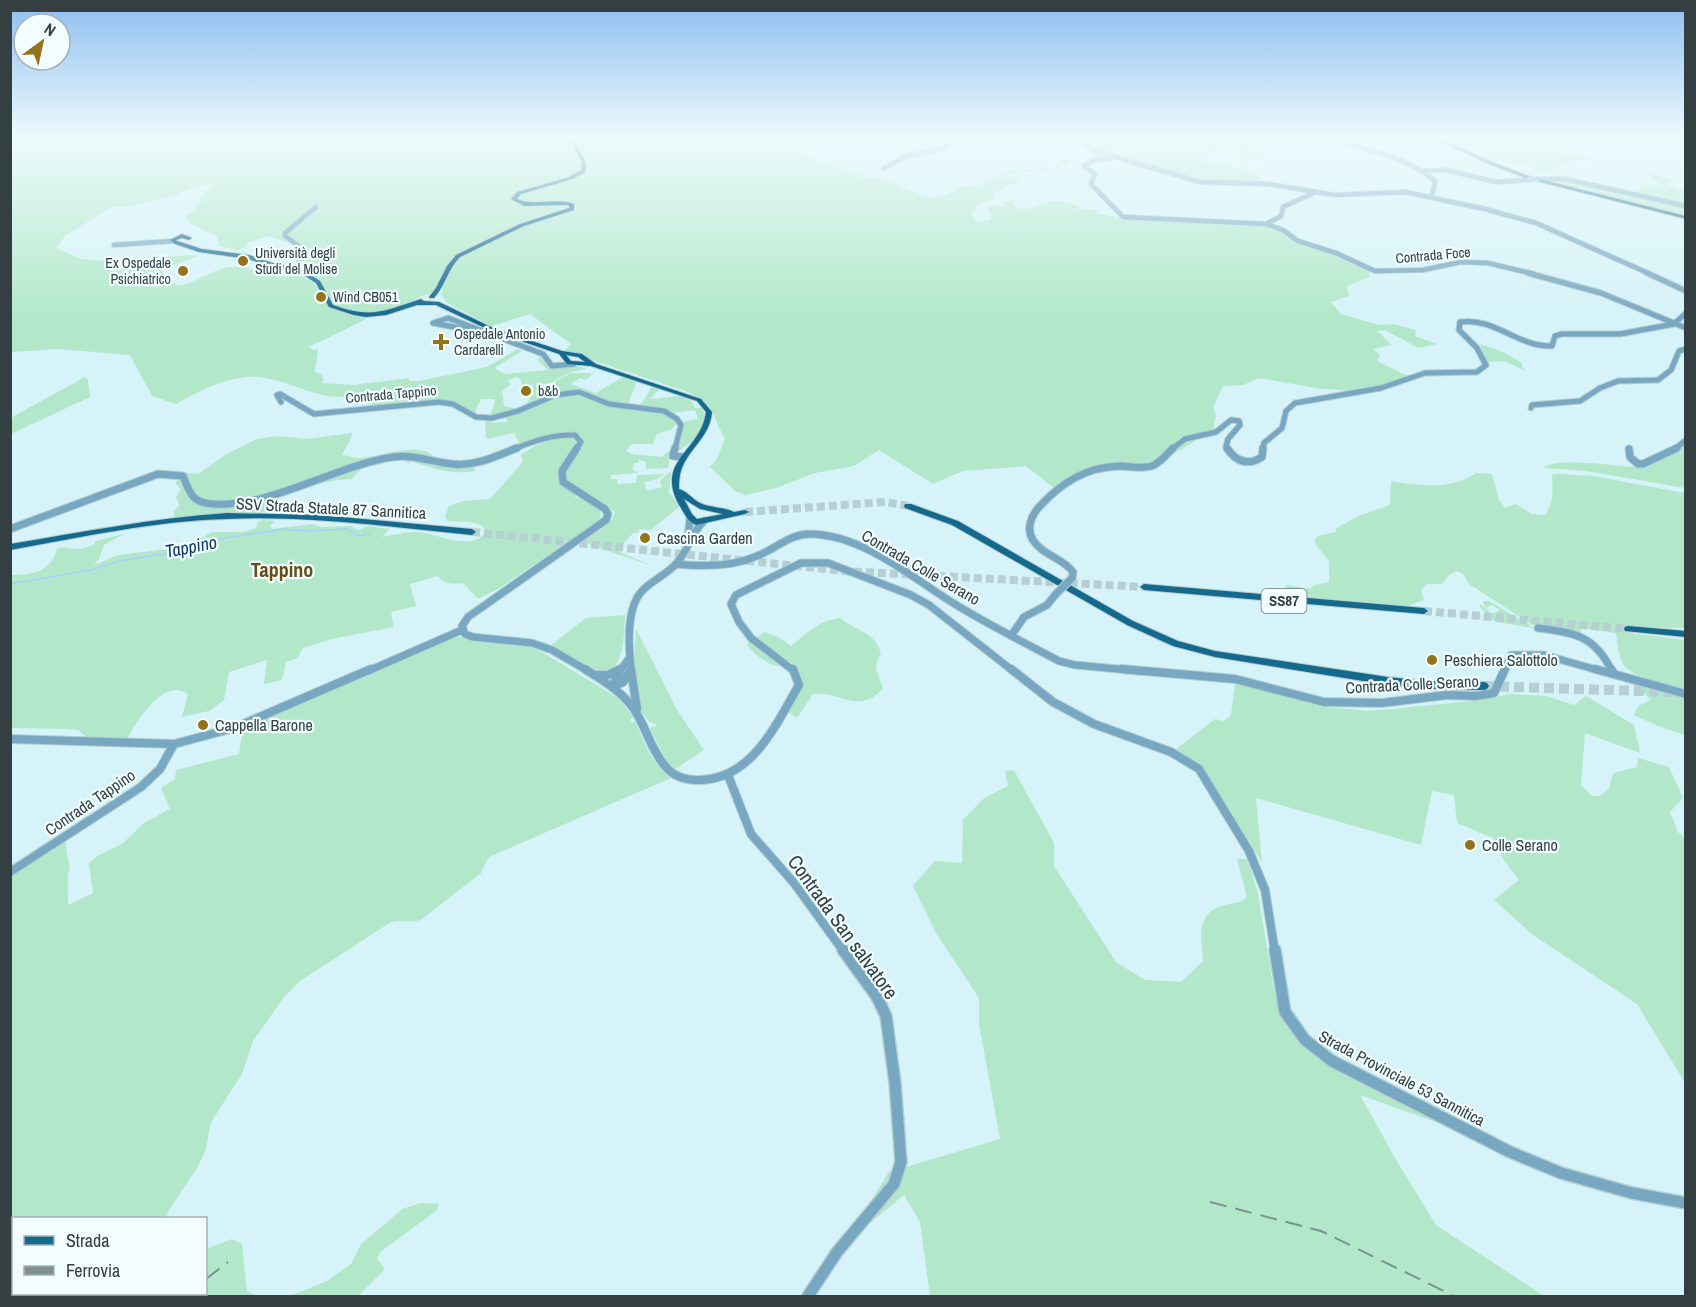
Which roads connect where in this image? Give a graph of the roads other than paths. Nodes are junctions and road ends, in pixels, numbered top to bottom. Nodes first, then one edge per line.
1 (516, 197) edge
2 (1104, 197) edge
3 (1304, 197) edge
4 (1436, 197) edge
5 (1604, 197) edge
6 (1646, 197) edge
7 (1686, 206) edge
8 (316, 207) dead end
9 (1686, 218) edge
10 (1266, 224) junction
11 (174, 241) junction
12 (114, 246) dead end
13 (207, 252) junction
14 (277, 267) junction
15 (298, 271) junction
16 (1686, 291) edge
17 (436, 299) junction
18 (1686, 313) edge
19 (1674, 324) junction
20 (1686, 328) edge
21 (480, 332) junction
22 (1686, 349) edge
23 (566, 357) junction
24 (579, 362) junction
25 (559, 366) junction
26 (281, 402) dead end
27 (1531, 408) dead end
28 (1686, 440) edge
29 (1629, 449) dead end
30 (683, 457) junction
31 (676, 485) junction
32 (908, 506) tunnel mouth
33 (705, 508) junction
34 (689, 517) junction
35 (706, 520) junction
36 (10, 529) edge
37 (472, 532) tunnel mouth
38 (688, 543) junction
39 (10, 547) edge
40 (676, 564) junction
41 (1144, 587) tunnel mouth
42 (1424, 611) tunnel mouth
43 (1538, 628) dead end
44 (1628, 629) tunnel mouth
45 (462, 630) junction
46 (1686, 634) edge
47 (1011, 636) junction
48 (626, 670) junction
49 (591, 674) junction
50 (1614, 674) junction
51 (1484, 686) tunnel mouth
52 (612, 687) junction
53 (1686, 694) edge
54 (638, 713) junction
55 (10, 739) edge
56 (174, 744) junction
57 (728, 775) junction
58 (10, 872) edge
59 (1686, 1203) edge
60 (808, 1296) edge

1 - 17 main road
2 - 10 street
3 - 10 street
4 - 16 street
5 - 9 main road
6 - 7 street, bridge
8 - 15 street
10 - 19 street, Contrada Foce
11 - 12 street
11 - 13 main road
11 - 13 main road
13 - 14 main road
14 - 15 main road
14 - 15 main road
15 - 17 main road
17 - 23 main road
18 - 19 street
19 - 20 street, Contrada Foce
19 - 47 street, bridge
21 - 21 street
21 - 25 street
22 - 27 street
23 - 24 main road
23 - 25 street
24 - 25 street
24 - 30 main road
26 - 30 street, Contrada Tappino
28 - 29 street
30 - 31 main road
31 - 33 main road
31 - 34 main road
32 - 51 main road
33 - 34 main road
33 - 35 main road
33 - 35 main road
34 - 35 main road
34 - 38 street
35 - 38 street
36 - 45 street
37 - 39 main road, SSV Strada Statale 87 Sannitica
38 - 40 street
40 - 47 street, Contrada Colle Serano
40 - 48 street
41 - 42 main road, SS87
43 - 50 street
44 - 46 main road
45 - 49 street, Strada Provinciale 53 Sannitica
45 - 56 street, Contrada Tappino
47 - 50 street, Contrada Colle Serano
48 - 49 street
48 - 52 street
48 - 54 street
49 - 52 street, Strada Provinciale 53 Sannitica
50 - 53 street, Contrada Colle Serano
52 - 54 street, Strada Provinciale 53 Sannitica
54 - 57 street, Strada Provinciale 53 Sannitica
55 - 56 street, Contrada Tappino
56 - 58 street, Contrada Tappino
57 - 59 street, Strada Provinciale 53 Sannitica
57 - 60 street, Contrada San salvatore

